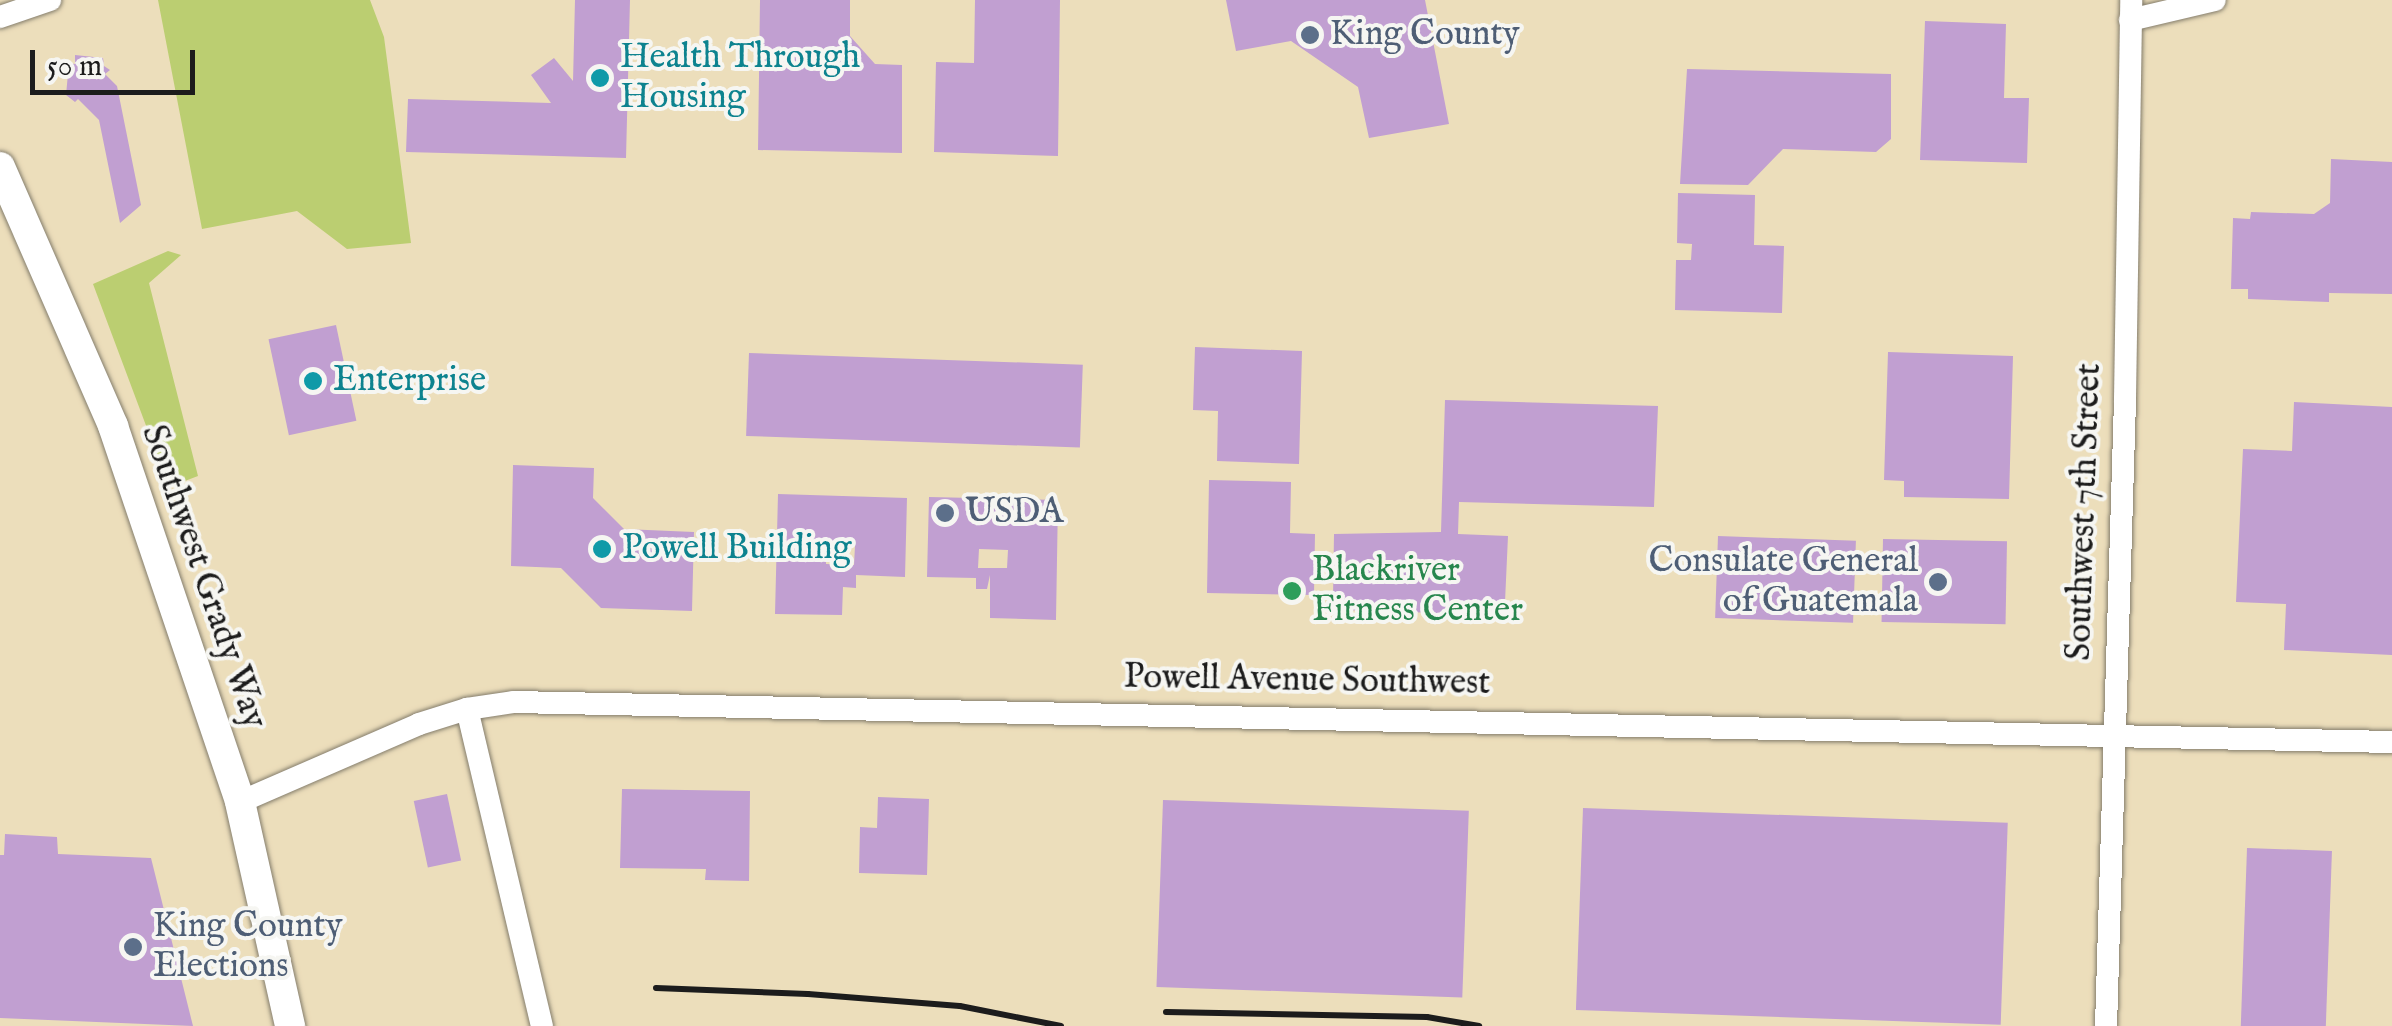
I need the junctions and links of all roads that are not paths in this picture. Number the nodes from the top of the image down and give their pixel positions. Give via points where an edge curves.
1 (50, 0) edge
2 (2215, 0) edge
3 (2130, 10) edge
4 (0, 17) edge
5 (0, 167) edge
6 (467, 709) junction
7 (2112, 734) junction
8 (2392, 742) edge
9 (240, 802) junction
10 (290, 1026) edge
11 (542, 1026) edge
12 (2106, 1026) edge

1 - 4 street
2 - 3 street
3 - 7 street, Southwest 7th Street
5 - 9 main road, Southwest Grady Way via 112,426
6 - 7 street, Powell Avenue Southwest via 592,701
6 - 9 street, Powell Avenue Southwest
6 - 11 street
7 - 8 street, Powell Avenue Southwest
7 - 12 street, Southwest 7th Street
9 - 10 main road, Southwest Grady Way

